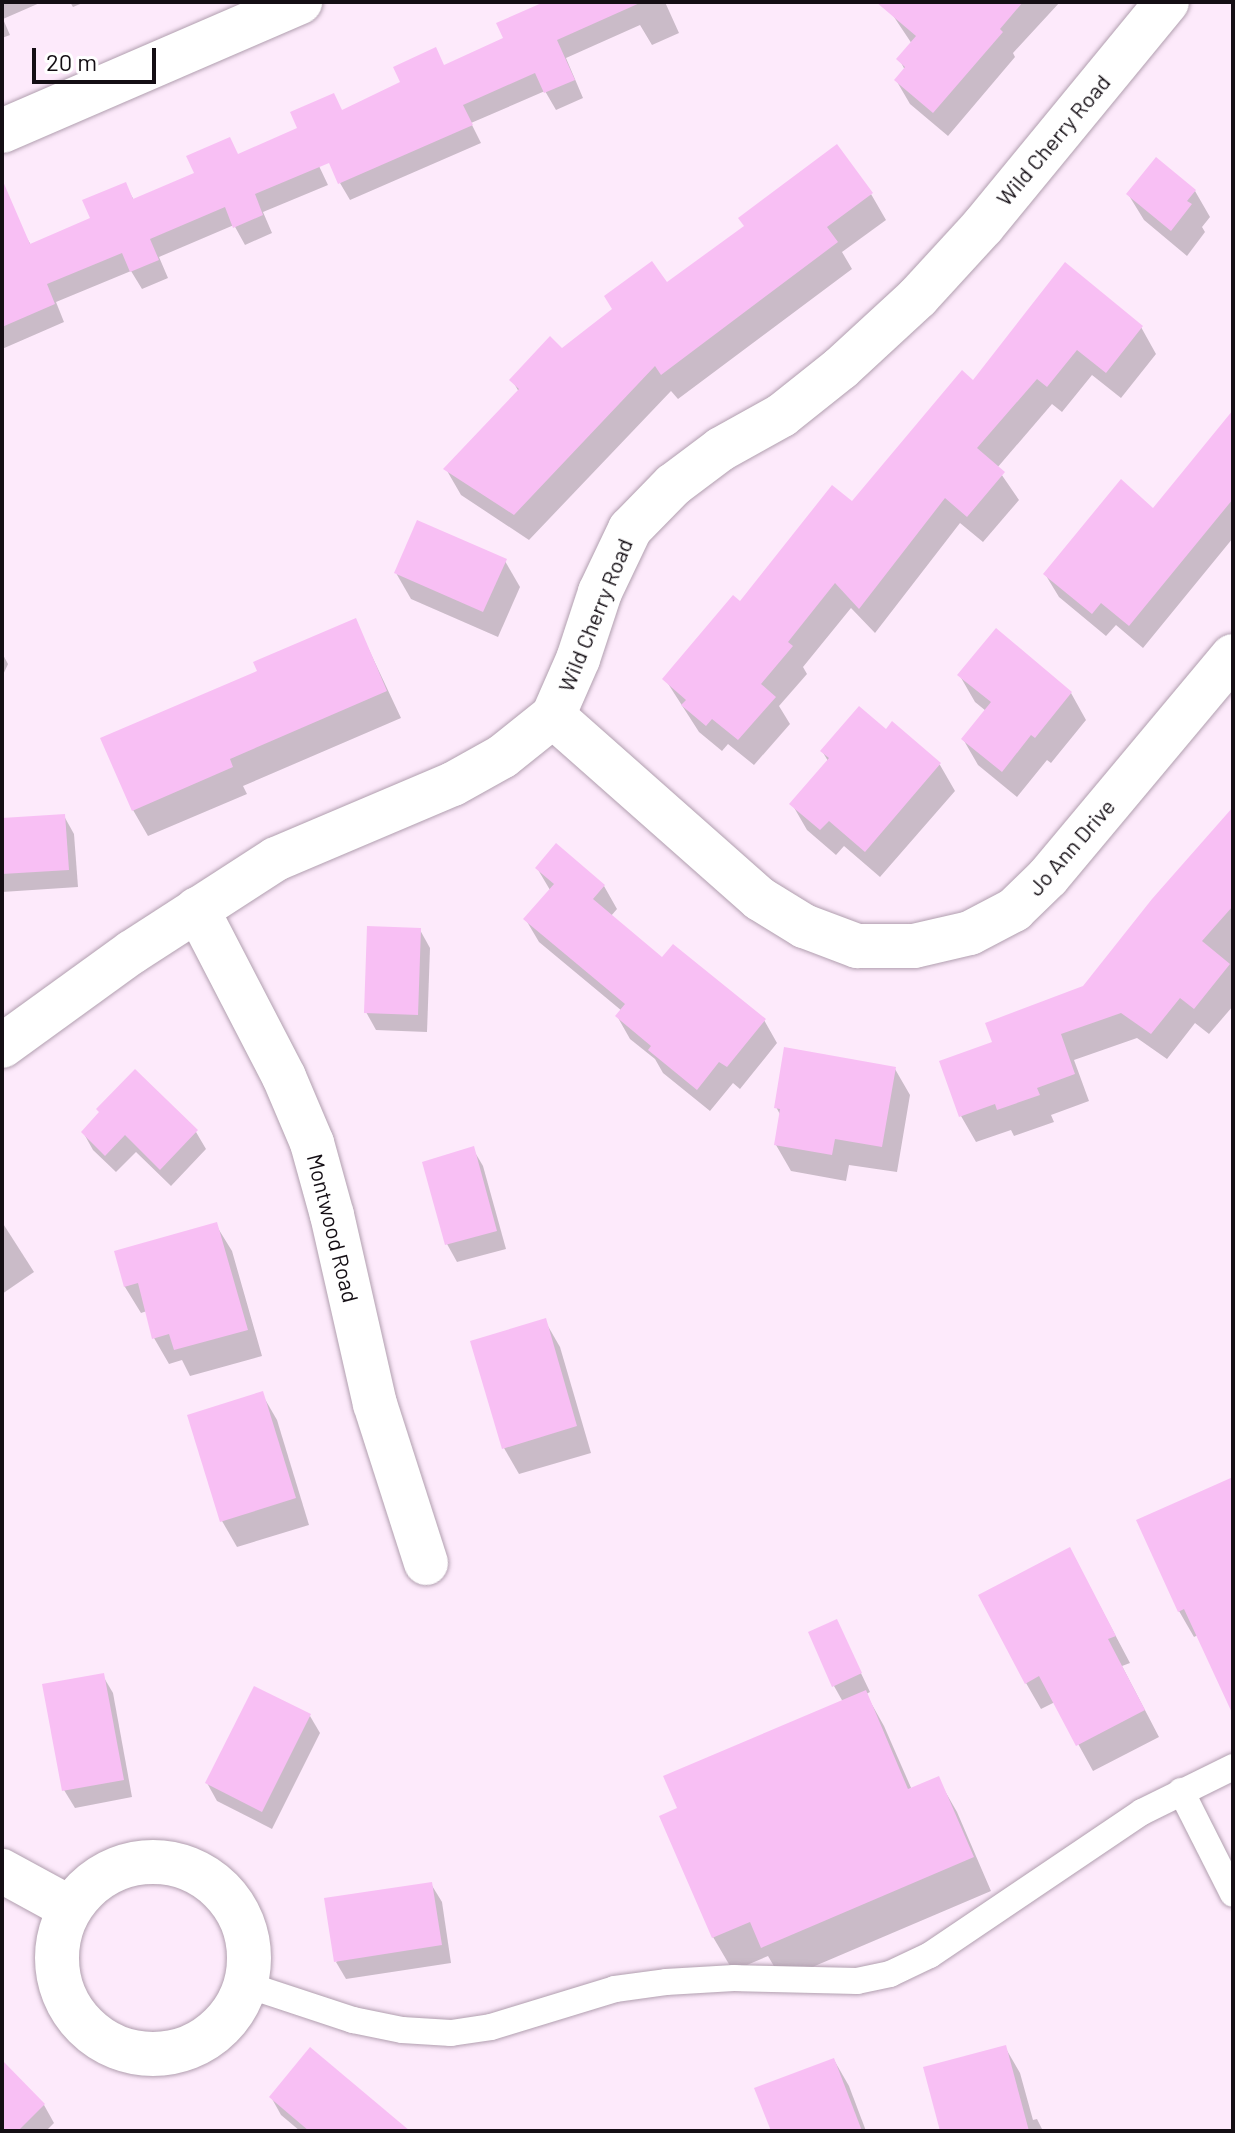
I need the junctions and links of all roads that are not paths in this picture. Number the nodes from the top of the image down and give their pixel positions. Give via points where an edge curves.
1 (300, 2) edge
2 (1167, 2) edge
3 (2, 131) edge
4 (1233, 656) edge
5 (553, 716) junction
6 (197, 909) junction
7 (2, 1046) edge
8 (426, 1563) dead end
9 (1233, 1767) edge
10 (1181, 1791) junction
11 (2, 1871) edge
12 (1233, 1894) edge
13 (70, 1908) junction
14 (247, 1985) junction

1 - 3 street
2 - 5 street, Wild Cherry Road via 918,297 782,415 673,485 630,529
4 - 5 street, Jo Ann Drive via 1048,877 1014,910 970,933 914,946 857,946 804,926 760,899
5 - 6 street, Wild Cherry Road via 503,756 453,784 276,859
6 - 7 street, Wild Cherry Road
6 - 8 street, Montwood Road via 312,1143 375,1404
9 - 10 lane
10 - 12 lane
10 - 14 lane via 930,1955 868,1979 666,1982 615,1989 491,2027 451,2033 353,2020
11 - 13 street
13 - 14 street via 93,1882 132,1863 162,1861 198,1872 223,1890 243,1922 250,1953
13 - 14 street via 58,1940 57,1971 80,2022 101,2040 154,2054 191,2047 232,2015

